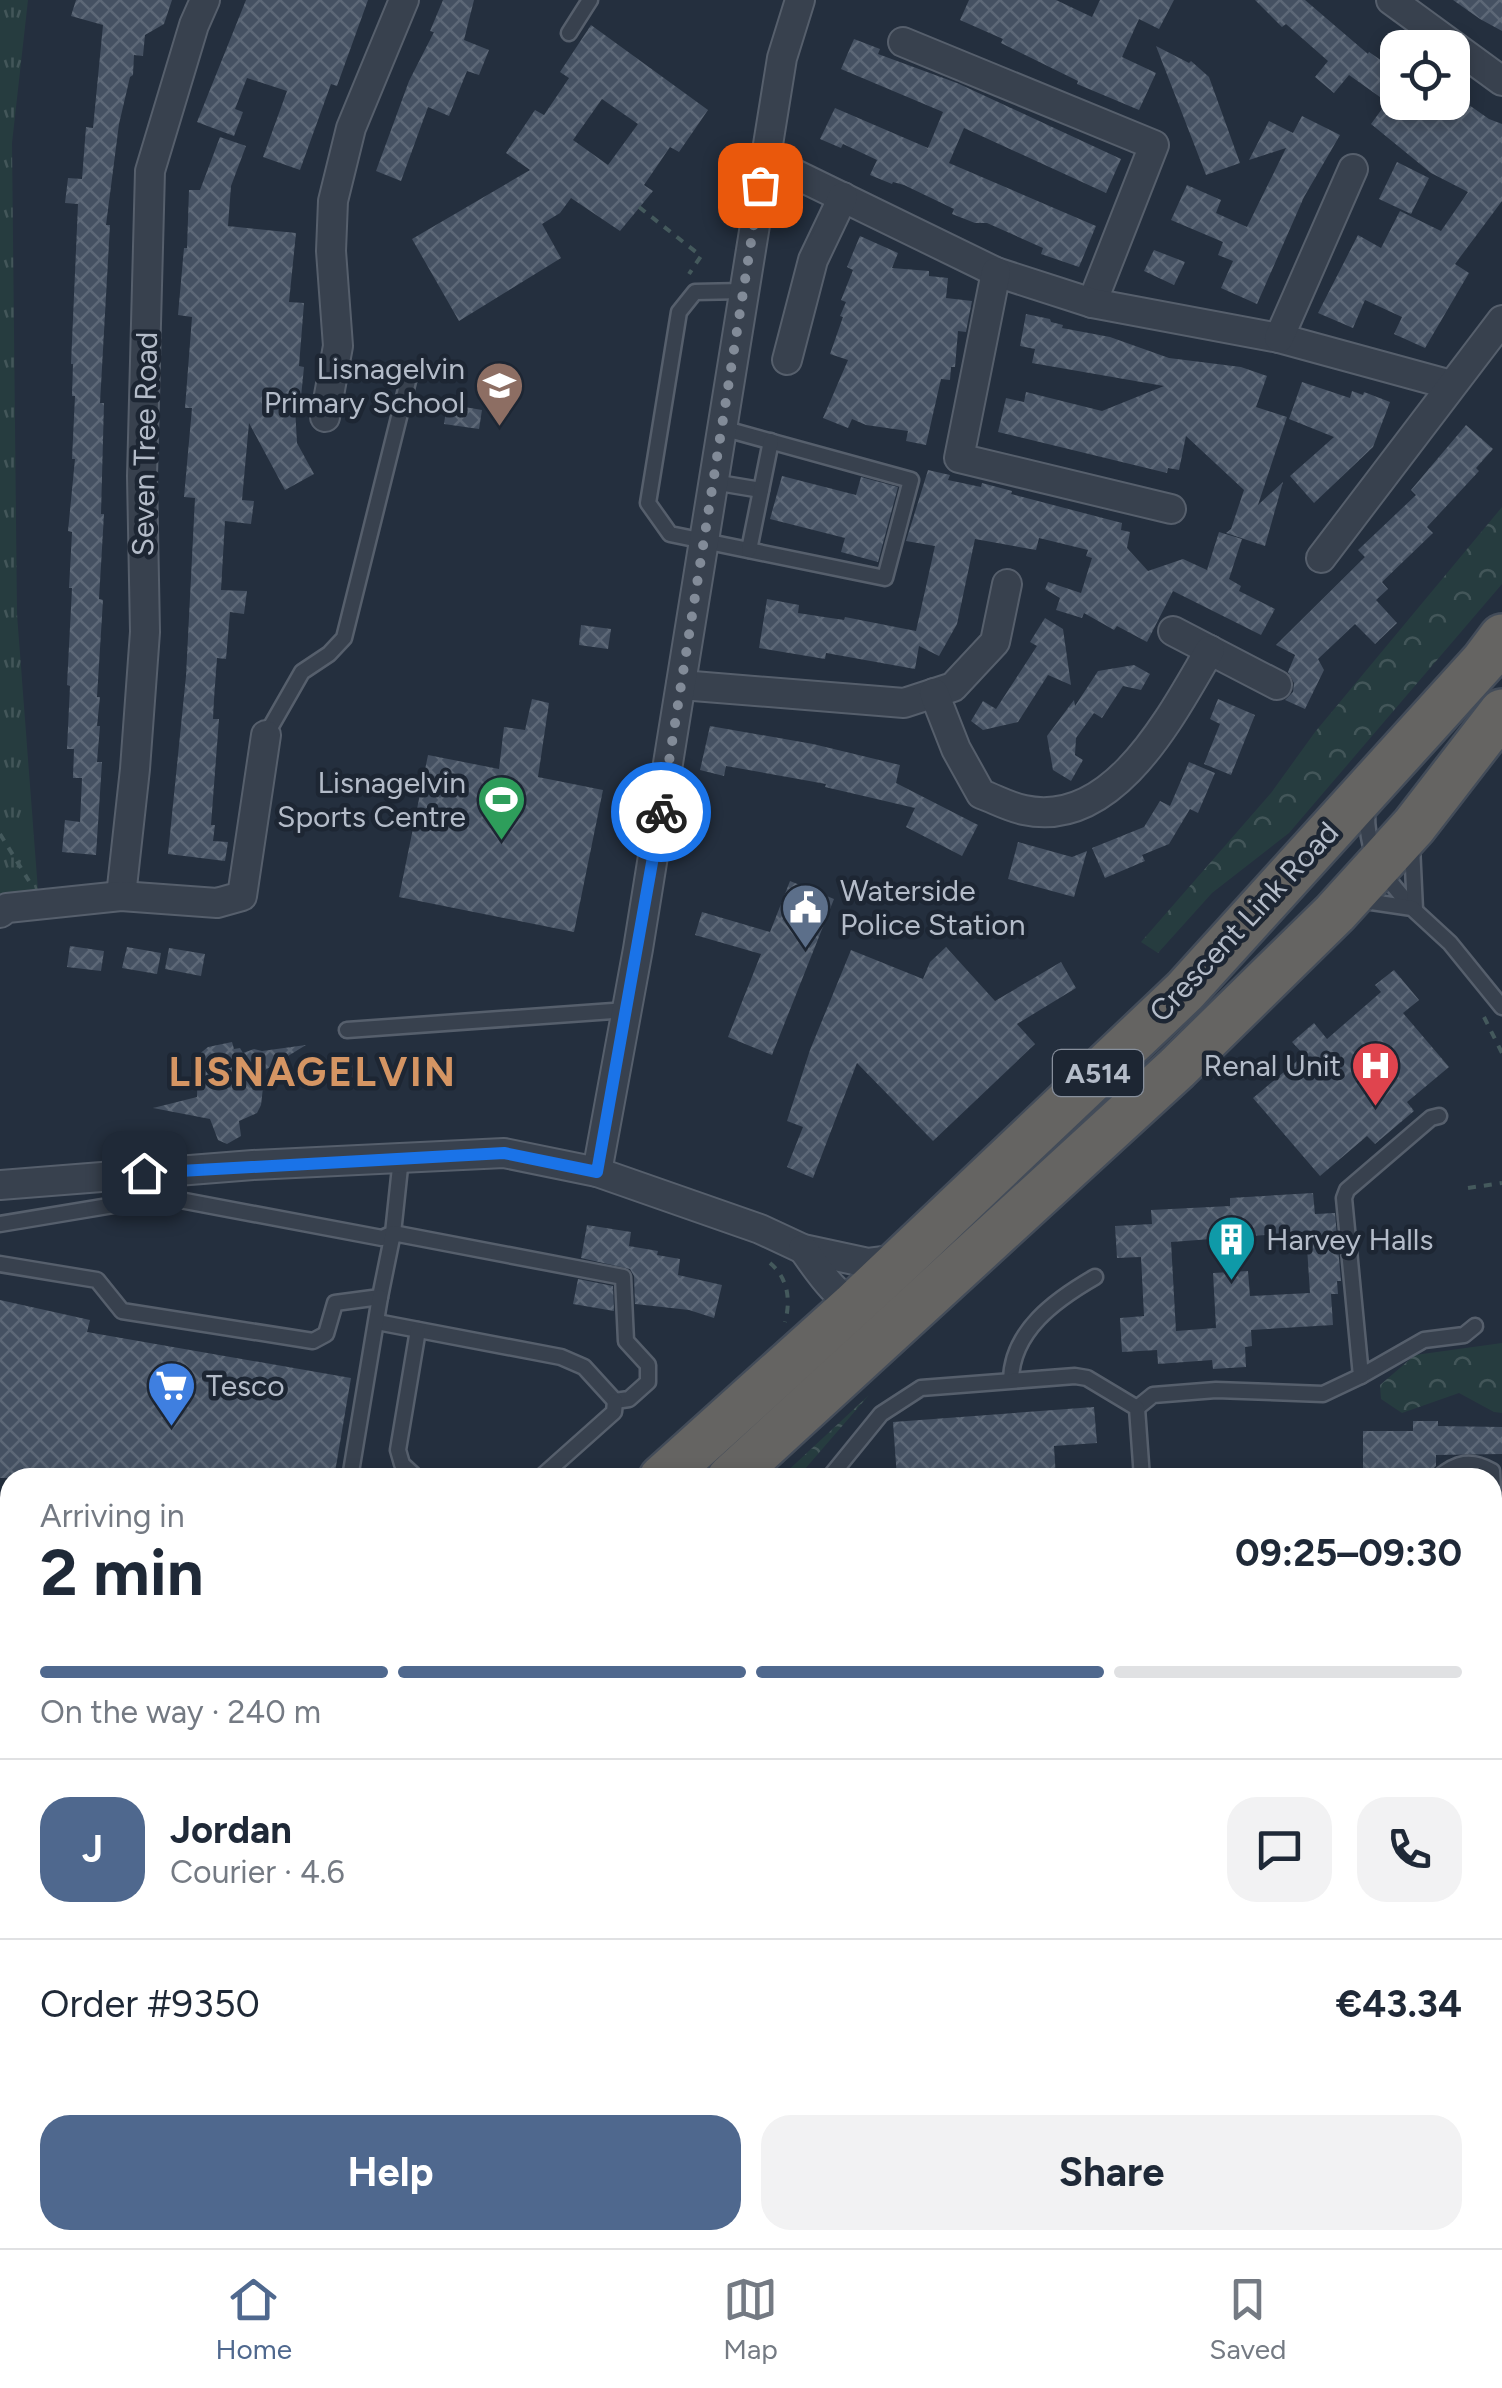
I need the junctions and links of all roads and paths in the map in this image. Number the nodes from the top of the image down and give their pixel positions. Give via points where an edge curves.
1 (205, 0) edge
2 (404, 0) edge
3 (590, 0) edge
4 (800, 0) edge
5 (1391, 0) edge
6 (569, 33) dead end
7 (903, 42) dead end
8 (1502, 81) edge
9 (764, 159) junction
10 (1352, 169) dead end
11 (843, 198) junction
12 (639, 207) dead end
13 (996, 272) junction
14 (743, 291) junction
15 (690, 297) junction
16 (1092, 303) junction
17 (1502, 320) edge
18 (1279, 338) junction
19 (788, 360) dead end
20 (408, 381) dead end
21 (1451, 385) junction
22 (326, 416) dead end
23 (722, 428) junction
24 (771, 441) junction
25 (713, 482) junction
26 (762, 490) junction
27 (1171, 509) dead end
28 (704, 541) junction
29 (749, 550) junction
30 (1321, 558) dead end
31 (1007, 584) dead end
32 (1173, 631) dead end
33 (1502, 636) edge
34 (1210, 650) junction
35 (681, 685) junction
36 (1277, 685) dead end
37 (934, 693) junction
38 (1502, 712) edge
39 (266, 736) joint
40 (1368, 789) junction
41 (1414, 826) junction
42 (0, 834) edge
43 (1377, 866) junction
44 (121, 896) junction
45 (1348, 900) junction
46 (44, 904) junction
47 (1414, 909) junction
48 (0, 913) edge
49 (1502, 1007) edge
50 (627, 1010) junction
51 (348, 1030) dead end
52 (1439, 1116) dead end
53 (400, 1158) junction
54 (597, 1172) junction
55 (1502, 1183) edge
56 (0, 1185) edge
57 (1468, 1188) dead end
58 (0, 1224) edge
59 (760, 1229) junction
60 (388, 1236) junction
61 (803, 1249) junction
62 (901, 1259) junction
63 (0, 1264) edge
64 (1095, 1277) dead end
65 (380, 1296) junction
66 (854, 1306) junction
67 (906, 1319) junction
68 (378, 1322) junction
69 (1474, 1326) dead end
70 (418, 1330) junction
71 (782, 1330) dead end
72 (1361, 1376) junction
73 (1011, 1380) junction
74 (615, 1401) junction
75 (1137, 1408) junction
76 (352, 1468) edge
77 (406, 1468) edge
78 (551, 1468) edge
79 (673, 1468) edge
80 (741, 1468) edge
81 (837, 1468) edge
82 (1141, 1468) edge
83 (1450, 1468) edge
84 (1487, 1468) edge

1 - 44 street, Seven Tree Road via 150,171 145,632
2 - 22 street via 351,128 333,201 338,346
3 - 6 lane
4 - 9 street
5 - 8 street
7 - 16 street via 1154,145
9 - 11 street
9 - 14 street
10 - 18 street
11 - 13 street
11 - 19 street via 813,260
12 - 15 path via 701,256 682,287
13 - 16 street
13 - 27 street via 959,458
14 - 15 lane
14 - 23 street
15 - 28 lane via 679,312 648,503 670,534
16 - 18 street
17 - 21 street
18 - 21 street
20 - 39 lane via 344,638 302,672
21 - 30 street
23 - 24 lane
23 - 25 street
24 - 26 lane
24 - 29 lane via 911,480 885,578
25 - 26 lane
25 - 28 street
26 - 29 lane
28 - 29 lane
28 - 35 street
31 - 37 street via 995,642 953,687
32 - 34 street
33 - 40 highway, Crescent Link Road / A514
34 - 36 street
34 - 37 street via 1151,748 1111,787 1049,810 1026,810 980,794
35 - 37 street via 904,703
35 - 50 street
38 - 41 highway, Crescent Link Road / A514
39 - 44 street via 242,896 218,903
40 - 43 lane via 1368,842
40 - 62 highway, Crescent Link Road / A514 via 1184,991
41 - 43 highway, Crescent Link Road / A514
41 - 47 lane
42 - 46 path
43 - 45 highway, Crescent Link Road / A514
43 - 47 lane
44 - 46 street
45 - 47 lane
45 - 67 highway, Crescent Link Road / A514
46 - 48 street
47 - 49 lane
50 - 51 lane
50 - 54 street
52 - 72 lane via 1344,1198
53 - 54 street via 504,1153
53 - 56 street
53 - 60 lane
54 - 59 street
55 - 57 path
58 - 60 lane via 150,1199
59 - 61 street
59 - 71 path via 756,1252 781,1272 790,1304
60 - 65 lane
60 - 74 lane via 623,1277 626,1341 648,1365 648,1382 629,1399
61 - 62 street via 868,1263
61 - 66 street
62 - 66 highway, Crescent Link Road / A514
63 - 65 lane via 97,1280 122,1312 314,1341 326,1334 335,1303
64 - 73 lane via 1026,1333 1011,1363
65 - 68 lane
66 - 67 street
66 - 79 highway, Crescent Link Road / A514
67 - 80 highway, Crescent Link Road / A514
68 - 70 lane
68 - 76 lane
69 - 72 lane via 1464,1334 1424,1340
70 - 74 lane via 561,1357 584,1367
70 - 77 lane via 398,1450
72 - 75 lane via 1323,1394 1202,1391 1153,1395
73 - 75 lane via 1087,1378
73 - 81 lane via 921,1388 880,1414
74 - 78 lane via 614,1412
75 - 82 lane
83 - 84 lane via 1476,1462

